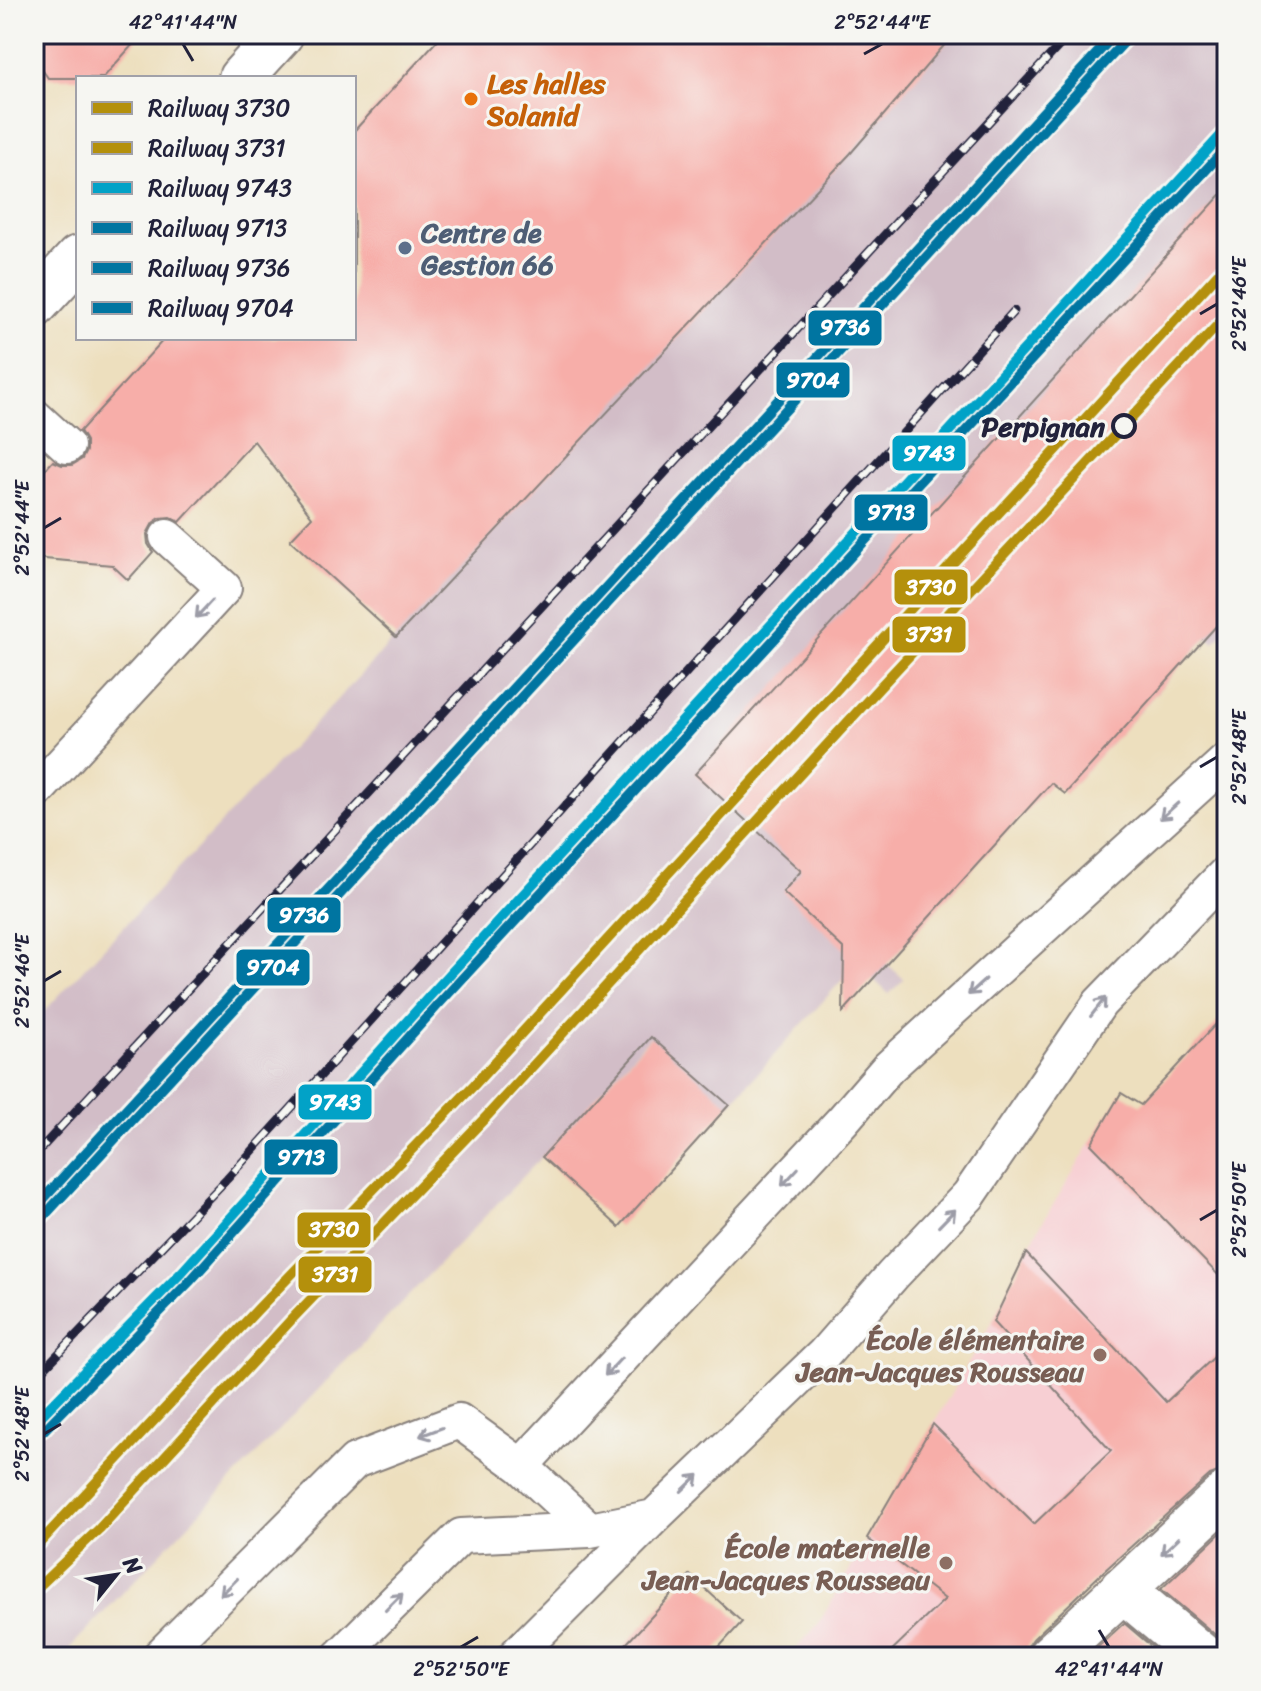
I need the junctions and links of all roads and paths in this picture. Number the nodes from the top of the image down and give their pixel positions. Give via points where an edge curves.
1 (281, 34) edge
2 (243, 76) edge
3 (76, 260) edge
4 (34, 306) edge
5 (34, 416) edge
6 (67, 446) dead end
7 (167, 537) dead end
8 (1227, 760) edge
9 (34, 794) edge
10 (1227, 872) edge
11 (521, 1466) junction
12 (1227, 1493) edge
13 (654, 1517) junction
14 (590, 1530) junction
15 (1122, 1589) junction
16 (159, 1657) edge
17 (339, 1657) edge
18 (514, 1657) edge
19 (1050, 1657) edge
20 (1203, 1657) edge

1 - 2 street
3 - 4 street
5 - 6 lane
7 -> 9 lane via 224,588
8 -> 11 lane via 888,1068
13 -> 10 lane via 824,1354 969,1195 1100,1003
11 - 14 lane
11 -> 16 lane via 459,1421 355,1461
12 -> 15 street
13 - 14 lane
13 - 18 lane
17 -> 14 lane via 461,1536
15 - 19 street
15 - 20 street

